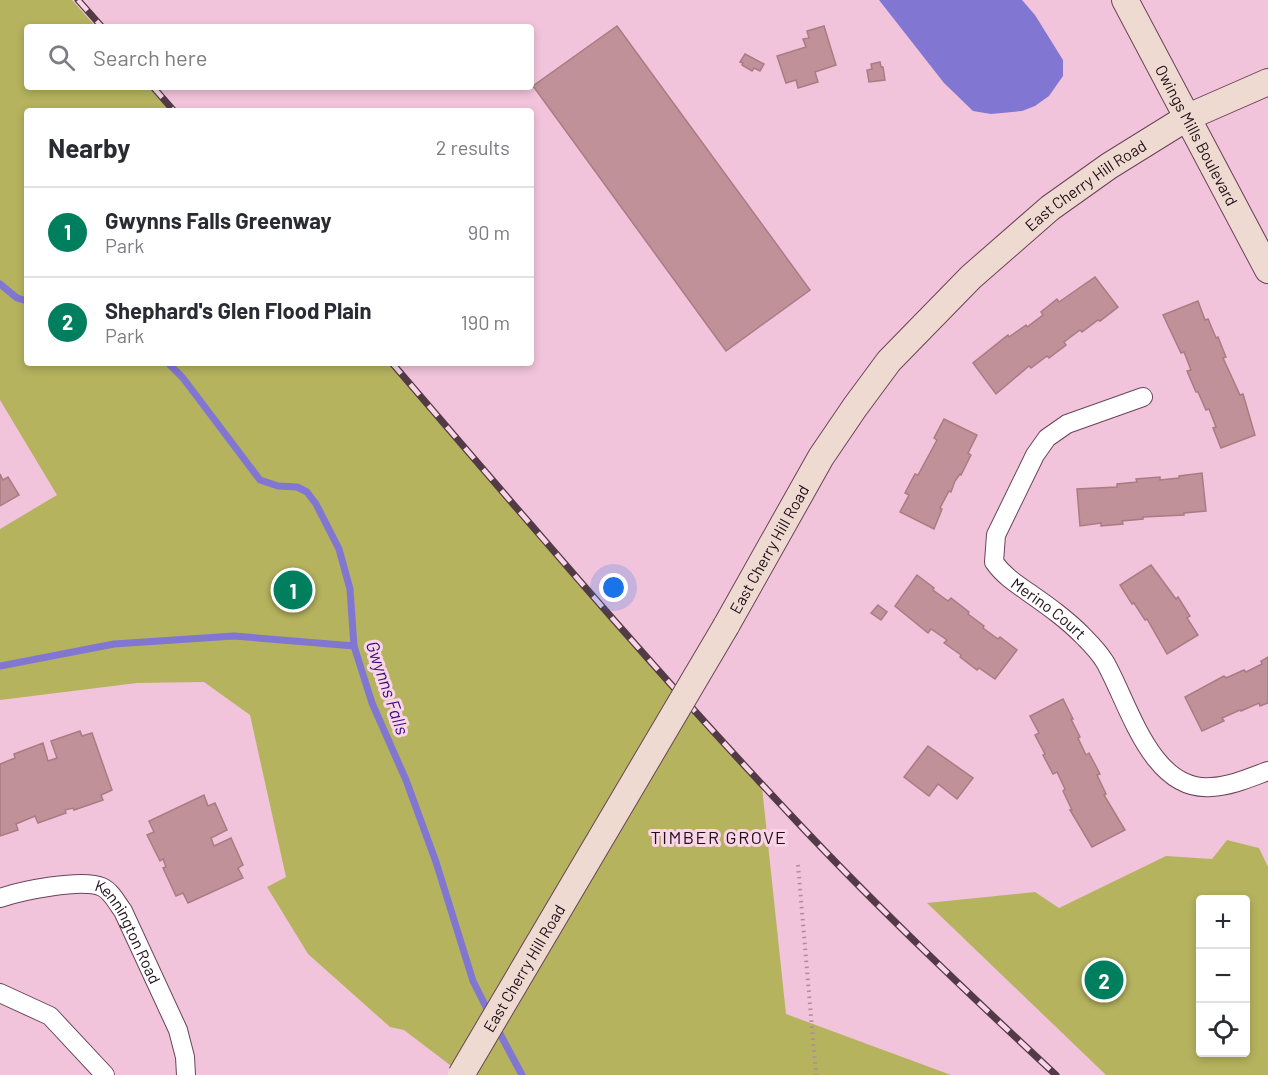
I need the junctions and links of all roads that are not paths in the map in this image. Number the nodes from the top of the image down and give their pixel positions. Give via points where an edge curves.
1 (1125, 0) edge
2 (1268, 82) edge
3 (1188, 117) junction
4 (1268, 270) edge
5 (1143, 397) dead end
6 (1268, 771) edge
7 (0, 898) edge
8 (0, 993) edge
9 (105, 1075) edge
10 (186, 1075) edge
11 (461, 1075) edge

1 - 3 main road, Owings Mills Boulevard
2 - 3 main road, East Cherry Hill Road
3 - 4 main road, Owings Mills Boulevard
3 - 11 main road, East Cherry Hill Road, bridge via 1050,208 971,277 889,362 821,458
5 - 6 street, Merino Court via 1066,424 1047,438 996,535 994,562 1001,572 1060,615 1104,660 1149,751 1177,779 1191,786 1210,788
7 - 10 street, Kennington Road via 29,890 89,884 111,894 123,911 178,1030
8 - 9 street via 50,1016

